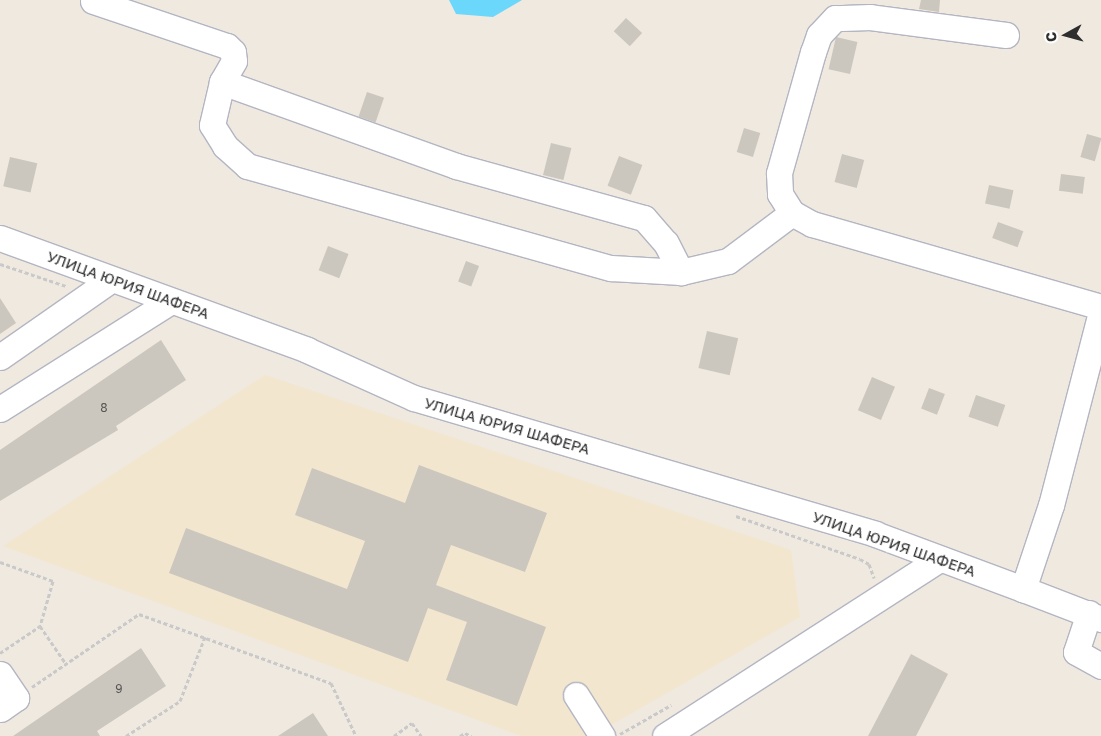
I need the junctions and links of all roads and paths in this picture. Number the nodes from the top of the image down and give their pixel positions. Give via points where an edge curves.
1 (93, 0) edge
2 (1006, 35) dead end
3 (222, 82) junction
4 (792, 213) junction
5 (0, 238) edge
6 (0, 264) edge
7 (681, 272) junction
8 (112, 279) junction
9 (90, 294) junction
10 (171, 301) junction
11 (1101, 307) edge
12 (1101, 312) edge
13 (0, 357) edge
14 (0, 409) edge
15 (729, 514) dead end
16 (940, 560) junction
17 (0, 562) edge
18 (874, 584) dead end
19 (1023, 589) junction
20 (1095, 616) edge
21 (40, 626) junction
22 (205, 637) junction
23 (0, 653) edge
24 (66, 664) junction
25 (1101, 666) edge
26 (0, 674) edge
27 (576, 696) dead end
28 (676, 702) dead end
29 (8, 703) edge
30 (126, 736) edge
31 (356, 736) edge
32 (394, 736) edge
33 (421, 736) edge
34 (460, 736) edge
35 (471, 736) edge
36 (602, 736) edge
37 (618, 736) edge
38 (664, 736) edge

1 - 3 street via 227,46 233,52 234,61
2 - 4 street via 847,15 827,24 813,52 779,173 780,194
3 - 7 street via 456,166 644,218 666,243
3 - 7 street via 212,125 225,146 247,166 611,268
4 - 7 street via 728,261
4 - 11 street via 812,224
5 - 8 street, УЛИЦА ЮРИЯ ШАФЕРА
6 - 9 path
8 - 9 street
8 - 10 street, УЛИЦА ЮРИЯ ШАФЕРА
9 - 13 street
10 - 14 street
10 - 16 street, УЛИЦА ЮРИЯ ШАФЕРА via 307,350 414,398 875,534
12 - 19 street via 1051,505
15 - 18 path via 860,559 872,569
16 - 19 street, УЛИЦА ЮРИЯ ШАФЕРА
16 - 38 street
17 - 21 path via 53,581
19 - 20 street, УЛИЦА ЮРИЯ ШАФЕРА
20 - 25 street via 1076,652
21 - 23 path
21 - 24 path
22 - 24 path via 139,614
22 - 30 path via 180,702
22 - 31 path via 331,683
24 - 29 path
26 - 29 street
27 - 36 street
28 - 37 path
32 - 33 path via 412,723
34 - 35 path via 465,733

